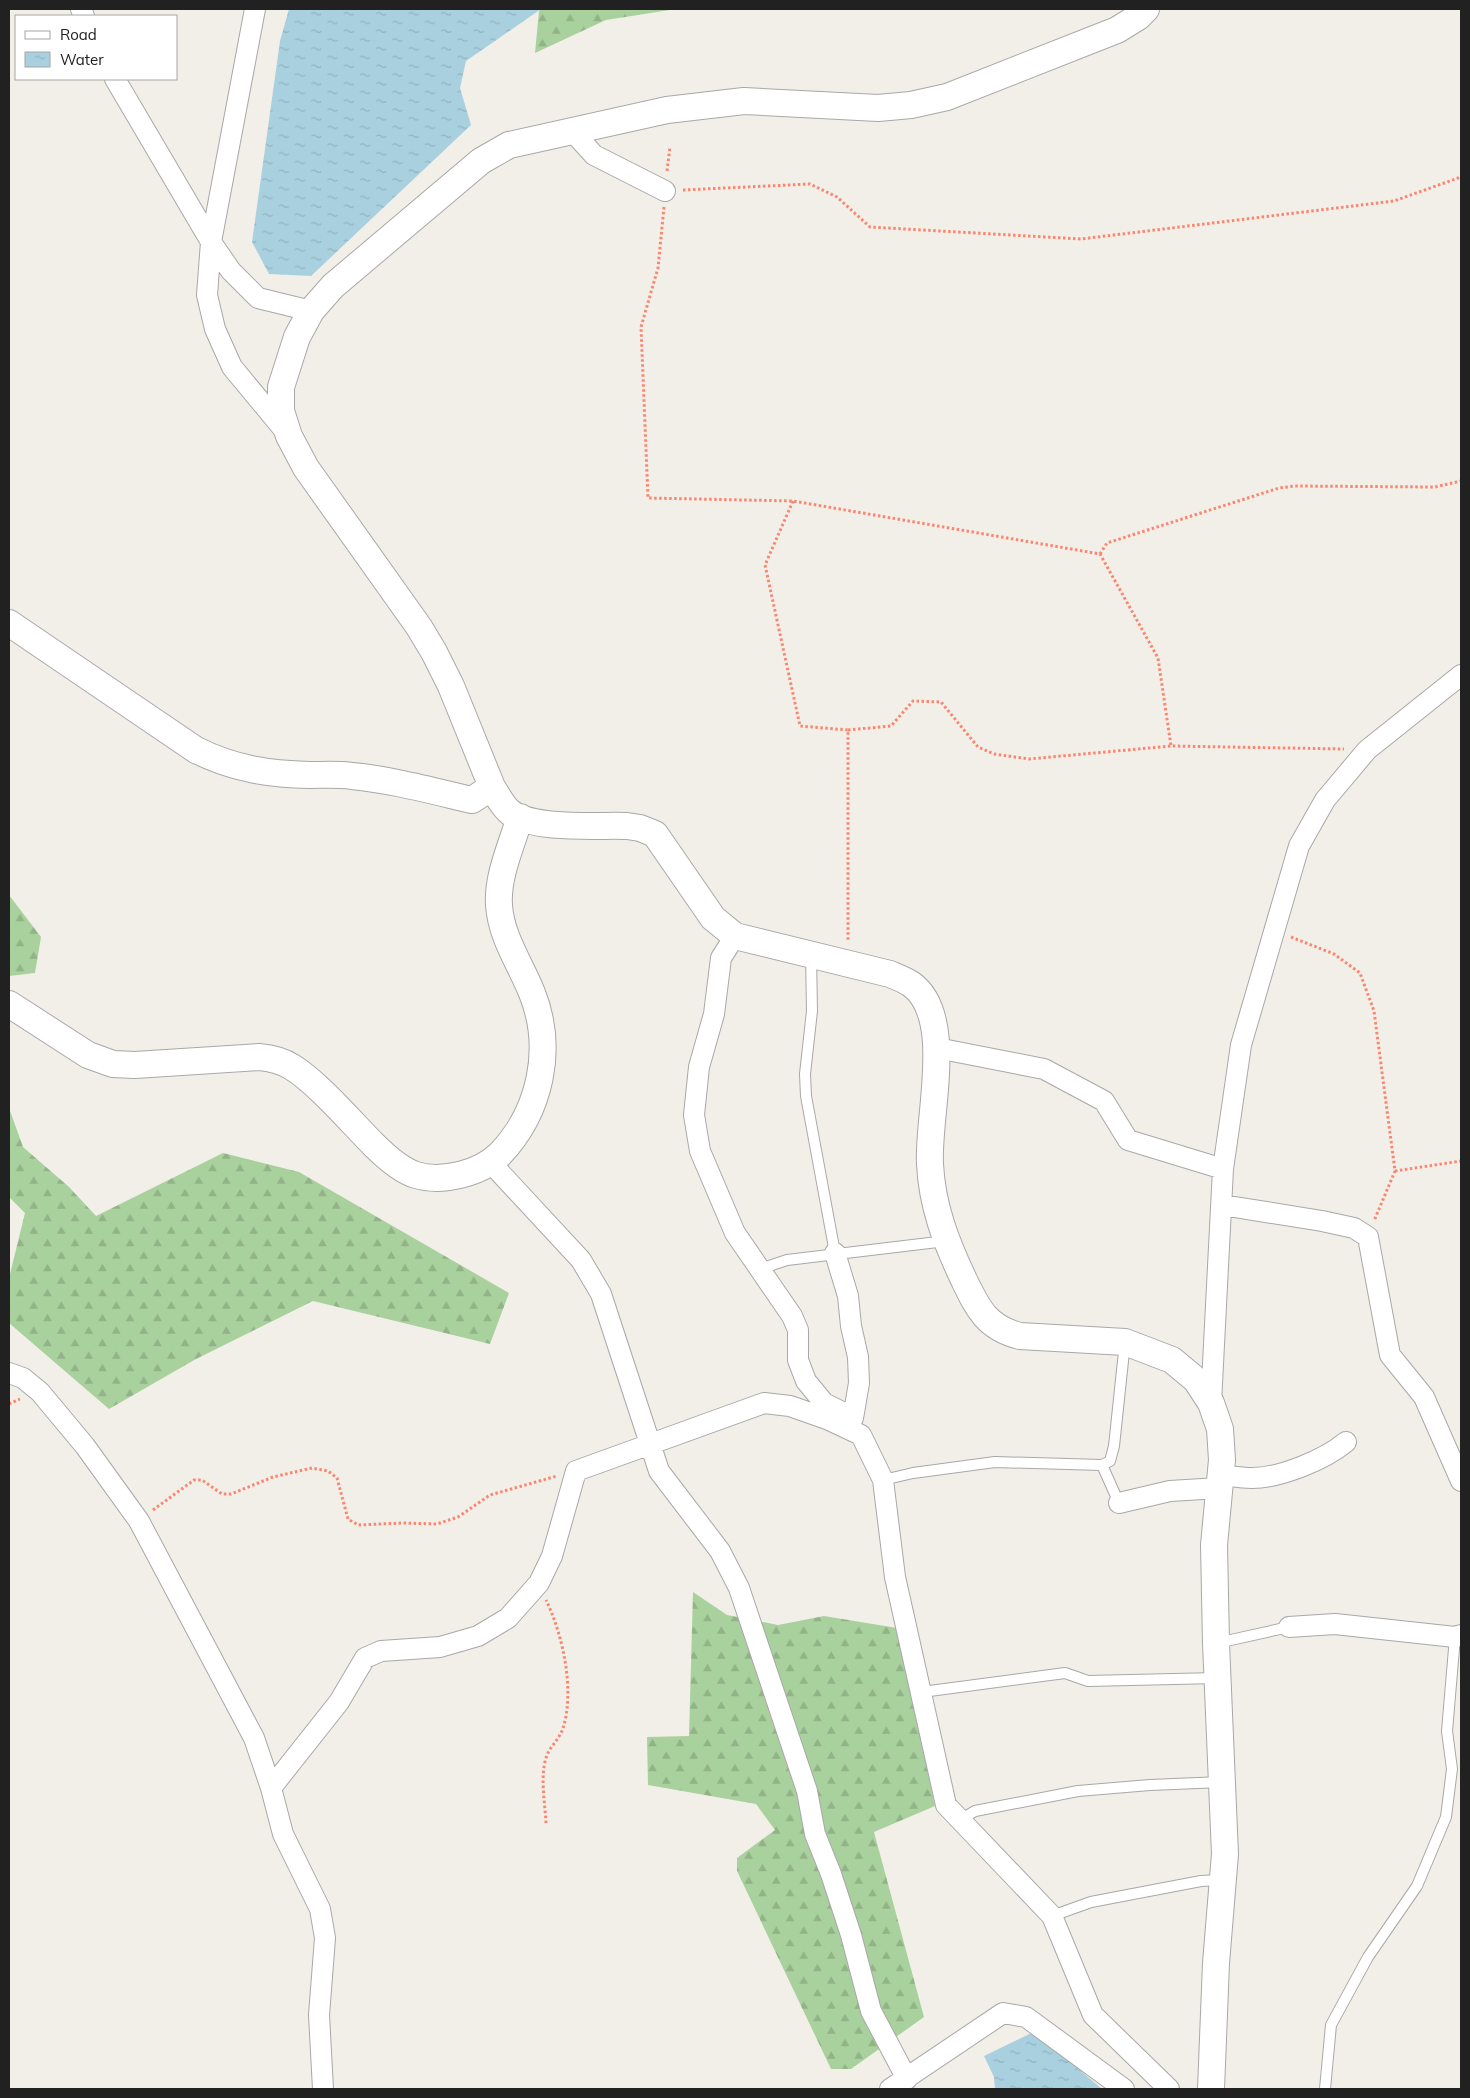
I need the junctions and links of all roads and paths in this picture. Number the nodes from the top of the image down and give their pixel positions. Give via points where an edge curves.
1 (255, 9) edge
2 (1146, 9) edge
3 (116, 80) edge
4 (573, 132) junction
5 (670, 147) dead end
6 (1461, 177) edge
7 (665, 191) junction
8 (211, 242) junction
9 (311, 311) junction
10 (289, 436) junction
11 (1461, 481) edge
12 (793, 501) junction
13 (1100, 554) junction
14 (9, 623) edge
15 (1461, 675) edge
16 (848, 730) junction
17 (1171, 746) junction
18 (1367, 750) junction
19 (492, 788) junction
20 (520, 817) junction
21 (1274, 930) junction
22 (735, 936) junction
23 (811, 953) junction
24 (848, 962) junction
25 (9, 1004) edge
26 (937, 1048) junction
27 (1461, 1161) edge
28 (491, 1163) junction
29 (1223, 1169) junction
30 (1394, 1171) junction
31 (1222, 1205) junction
32 (1368, 1237) junction
33 (946, 1241) junction
34 (836, 1253) junction
35 (760, 1269) junction
36 (1125, 1342) junction
37 (9, 1373) edge
38 (1211, 1403) junction
39 (857, 1426) junction
40 (1346, 1442) dead end
41 (649, 1444) junction
42 (1102, 1466) junction
43 (576, 1471) junction
44 (883, 1480) junction
45 (1220, 1481) junction
46 (1461, 1481) edge
47 (1119, 1503) joint
48 (139, 1521) junction
49 (539, 1583) junction
50 (1289, 1627) joint
51 (1458, 1636) edge
52 (1216, 1643) junction
53 (1218, 1678) junction
54 (922, 1692) junction
55 (1222, 1782) junction
56 (271, 1788) junction
57 (960, 1820) junction
58 (546, 1823) dead end
59 (1223, 1880) junction
60 (1052, 1916) junction
61 (907, 2079) junction
62 (323, 2089) edge
63 (890, 2089) edge
64 (1124, 2089) edge
65 (1169, 2089) edge
66 (1211, 2089) edge
67 (1325, 2089) edge

1 - 8 street
2 - 4 street via 1117,30 947,97 911,105 878,108 744,101 667,110
3 - 8 street
4 - 7 street via 594,154
4 - 9 street via 509,146 481,161 333,286
5 - 7 path
6 - 7 path via 1394,201 1081,239 870,227 837,197 810,184
7 - 12 path via 658,268 642,327 648,498
8 - 9 street via 230,271 258,298
8 - 10 street via 207,295 215,329 232,367
9 - 10 street via 297,337 281,387 281,411
10 - 19 street via 306,468 419,626 434,652
11 - 13 path via 1435,487 1279,488 1107,543
12 - 13 path
12 - 16 path via 765,565 800,726
13 - 17 path via 1158,658
14 - 19 street via 188,745 219,761 276,773 352,775 472,800
15 - 18 street
16 - 17 path via 891,726 913,701 941,702 978,747 994,754 1029,759
16 - 24 path
17 - 18 path
18 - 21 street via 1324,800 1299,846
19 - 20 street via 511,813
20 - 22 street via 541,824 627,826 654,834 713,918
20 - 28 street via 499,902 507,940 537,1009 542,1059 532,1108 508,1145
21 - 29 street via 1241,1045
21 - 30 path via 1334,954 1360,973 1374,1011
22 - 23 street
22 - 35 street via 721,958 714,1014 699,1067 694,1115 700,1151 711,1179 735,1233
23 - 24 street
23 - 34 lane via 812,1011 805,1074 806,1096
24 - 26 street via 890,974 912,985 924,999 934,1024
25 - 28 street via 79,1050 113,1064 276,1059 292,1067 316,1087 391,1160 416,1175 465,1175
26 - 29 street via 1044,1069 1104,1101 1128,1140
26 - 33 street via 930,1162 936,1210
27 - 30 path
28 - 41 street via 581,1260 601,1294
29 - 31 street
30 - 32 path
31 - 32 street via 1354,1228
31 - 38 street
32 - 46 street via 1390,1355 1424,1398
33 - 34 lane
33 - 36 street via 975,1303 990,1322 1004,1332 1020,1336
34 - 35 lane via 788,1260
34 - 39 street via 848,1296 858,1357
35 - 39 street via 798,1330 798,1360 806,1381 824,1403
36 - 38 street via 1172,1360 1196,1380
36 - 42 lane via 1114,1446 1110,1460
37 - 48 street via 23,1378 40,1392 85,1446
38 - 45 street via 1220,1428
39 - 41 street via 790,1406 764,1403
39 - 44 street
40 - 45 street via 1305,1464 1270,1476
41 - 43 street
41 - 61 street via 659,1471 720,1551 739,1588 807,1791 814,1834 851,1935 871,2011
42 - 44 lane via 995,1462
42 - 47 lane
43 - 48 path via 490,1495 458,1517 437,1524 358,1525 348,1520 337,1478 328,1471 312,1468 272,1477 231,1494 222,1494 202,1480 194,1480
43 - 49 street via 552,1556
44 - 54 street via 894,1577
45 - 47 street
45 - 52 street via 1214,1545
48 - 56 street via 254,1738
49 - 56 street via 508,1618 478,1636 440,1647 381,1651 365,1658 339,1702
49 - 58 path via 550,1607 565,1662 568,1707 563,1730 546,1756
50 - 51 street via 1335,1624
50 - 52 lane
51 - 67 lane via 1447,1730 1452,1769 1446,1817 1417,1886 1368,1957 1331,2025
52 - 53 street
53 - 54 lane via 1088,1681 1066,1673
53 - 55 street
54 - 57 street via 946,1805
55 - 57 lane via 1078,1792 975,1811
55 - 59 street
56 - 62 street via 283,1834 320,1909 325,1938 319,2015
57 - 60 street
59 - 60 lane via 1201,1881 1091,1902
59 - 66 street
60 - 65 street via 1092,2015
61 - 63 street
61 - 64 street via 1003,2013 1026,2017

